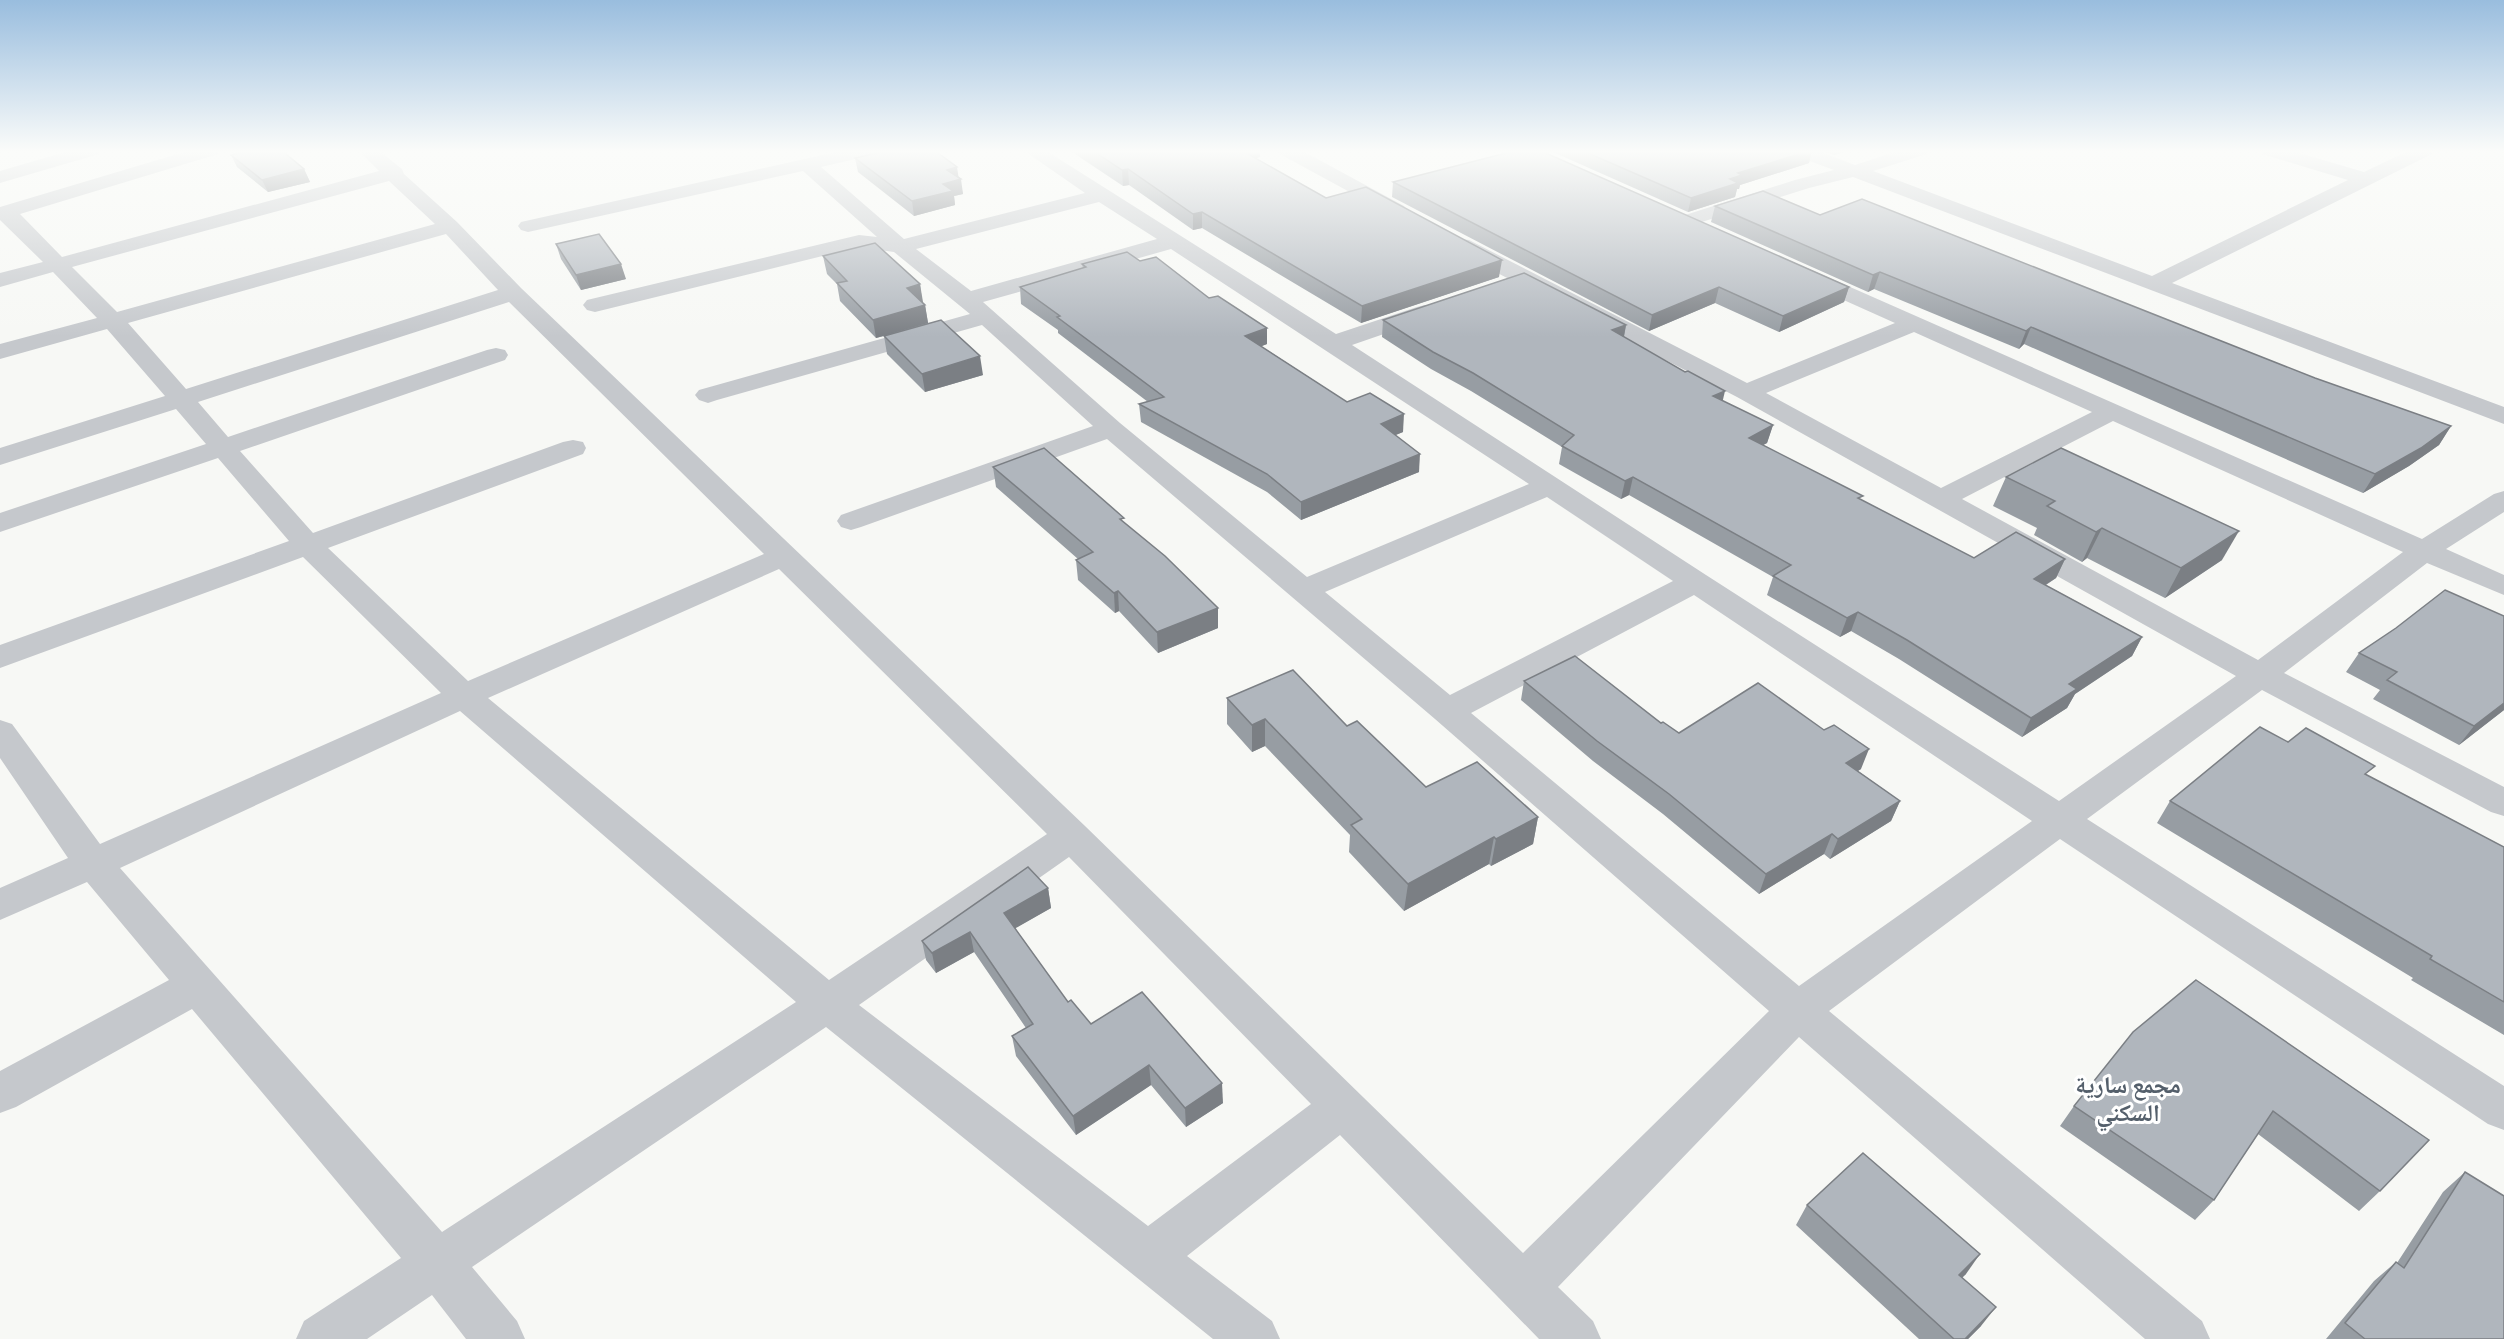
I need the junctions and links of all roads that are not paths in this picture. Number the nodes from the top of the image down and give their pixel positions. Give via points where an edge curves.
1 (248, 212) edge
2 (436, 212) edge
3 (589, 212) edge
4 (861, 212) edge
5 (1033, 212) edge
6 (1130, 212) edge
7 (1408, 212) edge
8 (1689, 212) edge
9 (1966, 212) edge
10 (2297, 212) edge
11 (3, 213) edge
12 (450, 226) junction
13 (528, 226) dead end
14 (1719, 236) edge
15 (1175, 240) junction
16 (900, 247) junction
17 (57, 264) junction
18 (1784, 265) edge
19 (0, 280) edge
20 (2154, 283) junction
21 (513, 293) junction
22 (595, 304) dead end
23 (1445, 306) edge
24 (976, 308) junction
25 (113, 321) junction
26 (1915, 323) junction
27 (1333, 343) junction
28 (0, 351) edge
29 (496, 355) dead end
30 (1746, 392) junction
31 (708, 394) dead end
32 (181, 399) junction
33 (2113, 411) junction
34 (2504, 416) edge
35 (1111, 429) junction
36 (222, 448) junction
37 (573, 448) dead end
38 (0, 457) edge
39 (1549, 486) junction
40 (1939, 500) junction
41 (2504, 500) edge
42 (851, 521) dead end
43 (0, 523) edge
44 (307, 544) junction
45 (2422, 551) junction
46 (785, 556) junction
47 (1695, 582) junction
48 (2504, 586) edge
49 (1303, 590) junction
50 (0, 657) edge
51 (2260, 675) junction
52 (465, 696) junction
53 (1447, 711) junction
54 (0, 732) edge
55 (2504, 803) edge
56 (2061, 820) junction
57 (1072, 836) junction
58 (92, 862) junction
59 (0, 905) edge
60 (198, 985) junction
61 (827, 1004) junction
62 (1798, 1010) junction
63 (0, 1093) edge
64 (1342, 1107) junction
65 (2504, 1110) edge
66 (1149, 1255) junction
67 (437, 1263) junction
68 (1523, 1288) junction
69 (322, 1339) edge
70 (499, 1339) edge
71 (1254, 1339) edge
72 (1575, 1339) edge
73 (2184, 1339) edge

1 - 17 street
2 - 12 street
3 - 13 street
4 - 16 street
5 - 16 street
6 - 15 street
7 - 30 street via 1513,283
8 - 14 street via 1676,216
9 - 20 street
10 - 20 street
11 - 17 street
12 - 21 street
12 - 25 street
15 - 24 street
15 - 27 street
16 - 22 street via 859,241
16 - 24 street
17 - 19 street
17 - 25 street
18 - 26 street
20 - 34 street
21 - 32 street
21 - 46 street
23 - 27 street
24 - 31 street
24 - 35 street
25 - 28 street
25 - 32 street
26 - 30 street
26 - 33 street
27 - 39 street
29 - 36 street
30 - 40 street
32 - 36 street
32 - 38 street
33 - 40 street
33 - 45 street
35 - 42 street
35 - 49 street
36 - 43 street
36 - 44 street
37 - 44 street
39 - 47 street
39 - 49 street
40 - 51 street
41 - 45 street
44 - 50 street
44 - 52 street
45 - 48 street
45 - 51 street
46 - 52 street
46 - 57 street
47 - 53 street
47 - 56 street
49 - 53 street
51 - 55 street
51 - 56 street
52 - 58 street
52 - 61 street
53 - 62 street
54 - 58 street
56 - 62 street
56 - 65 street
57 - 61 street
57 - 64 street
58 - 59 street
58 - 60 street
60 - 63 street
60 - 67 street
61 - 66 street
61 - 67 street
62 - 68 street
62 - 73 street
64 - 66 street
64 - 68 street
66 - 71 street
67 - 69 street
67 - 70 street
68 - 72 street

